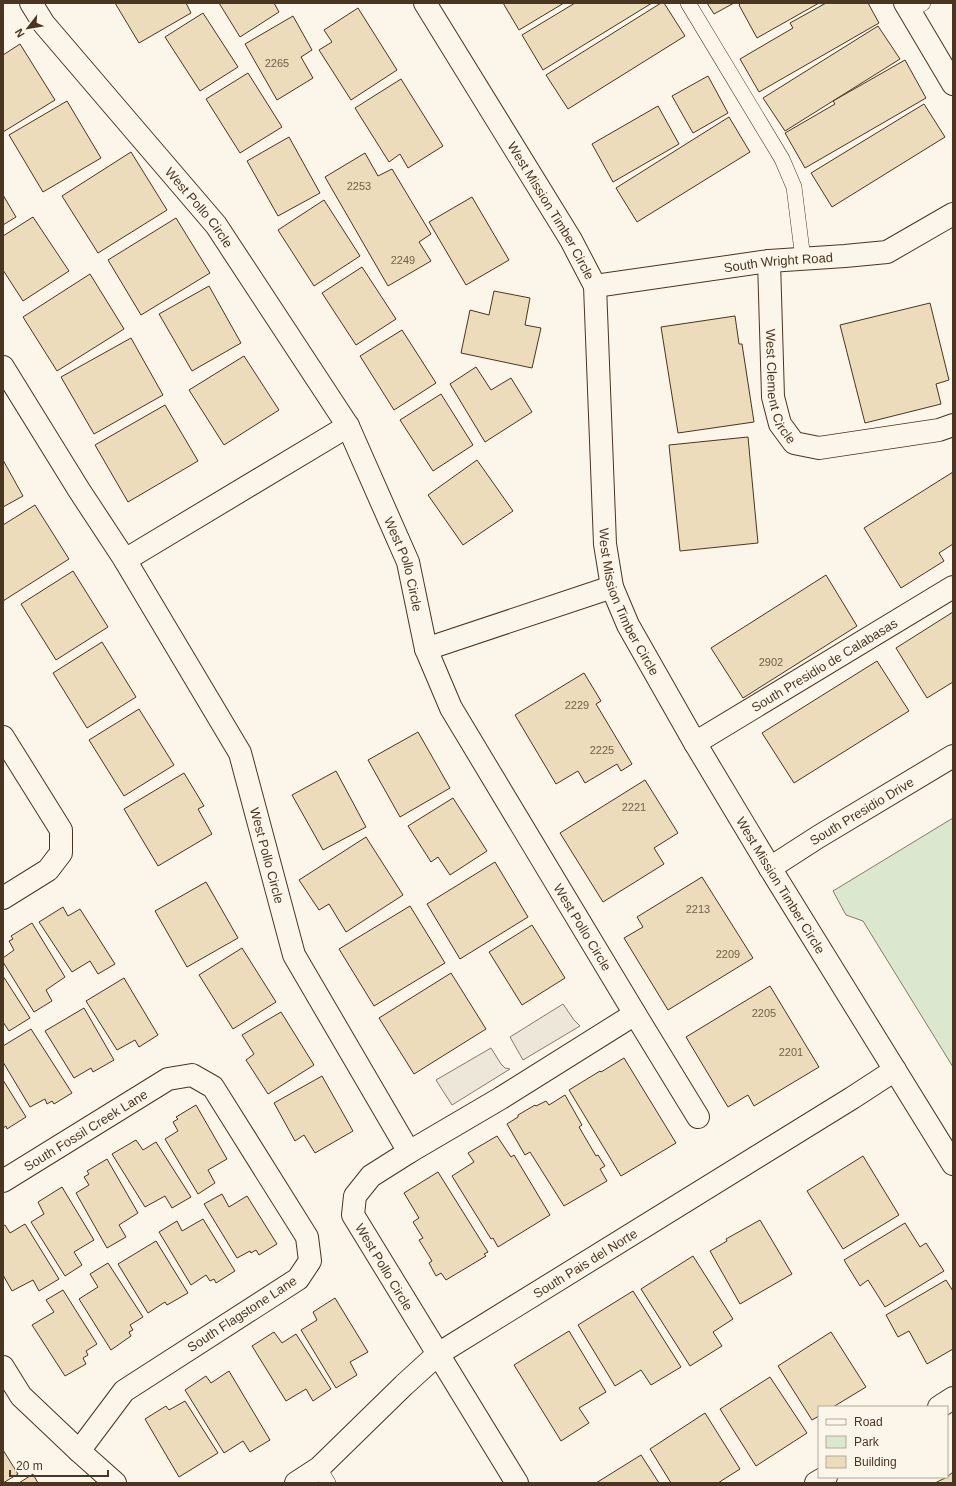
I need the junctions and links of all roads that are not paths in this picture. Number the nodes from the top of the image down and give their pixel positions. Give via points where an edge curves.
1 (31, 3) edge
2 (425, 3) edge
3 (688, 3) edge
4 (913, 6) edge
5 (953, 84) edge
6 (953, 214) edge
7 (803, 259) junction
8 (769, 262) junction
9 (595, 286) junction
10 (3, 367) edge
11 (348, 426) junction
12 (953, 426) edge
13 (125, 560) junction
14 (612, 587) junction
15 (953, 587) edge
16 (426, 649) junction
17 (3, 737) edge
18 (695, 743) junction
19 (953, 756) edge
20 (770, 868) junction
21 (3, 898) edge
22 (635, 1014) junction
23 (895, 1070) junction
24 (168, 1079) joint
25 (698, 1117) dead end
26 (409, 1152) junction
27 (953, 1164) edge
28 (3, 1181) edge
29 (438, 1354) junction
30 (3, 1367) edge
31 (953, 1398) edge
32 (941, 1406) edge
33 (79, 1451) junction
34 (323, 1476) edge
35 (115, 1483) edge
36 (296, 1483) edge
37 (517, 1483) edge

1 - 11 street, West Pollo Circle via 44,24 216,225
2 - 9 street, West Mission Timber Circle via 571,240
3 - 7 lane via 782,159 794,187
4 - 5 street
6 - 7 street, South Wright Road via 886,252
7 - 8 street, South Wright Road
8 - 9 street, South Wright Road
8 - 12 street, West Clement Circle via 773,397 780,424 794,443 819,448
9 - 14 street, West Mission Timber Circle via 605,544
10 - 13 street, West Pollo Circle
11 - 13 street
11 - 16 street, West Pollo Circle via 408,562
13 - 26 street, West Pollo Circle via 240,753 294,955
14 - 16 street
14 - 18 street, West Mission Timber Circle via 628,625
15 - 18 street, South Presidio de Calabasas
16 - 22 street, West Pollo Circle via 451,708
17 - 21 street via 61,830 61,853 48,870
18 - 20 street, West Mission Timber Circle
19 - 20 street, South Presidio Drive
20 - 23 street, West Mission Timber Circle
22 - 25 street, West Pollo Circle
22 - 26 street, West Pollo Circle
23 - 27 street, West Mission Timber Circle
23 - 29 street, South Pais del Norte
24 - 28 street, South Fossil Creek Lane
24 - 33 street, South Flagstone Lane via 192,1074 213,1087 307,1236 310,1261 298,1279 124,1391
26 - 29 street, West Pollo Circle via 371,1176 355,1196 353,1215
29 - 34 street, South Pais del Norte via 404,1385
29 - 37 street, West Pollo Circle
30 - 33 street via 21,1396
31 - 32 street
33 - 35 street
34 - 36 street, South Pais del Norte

